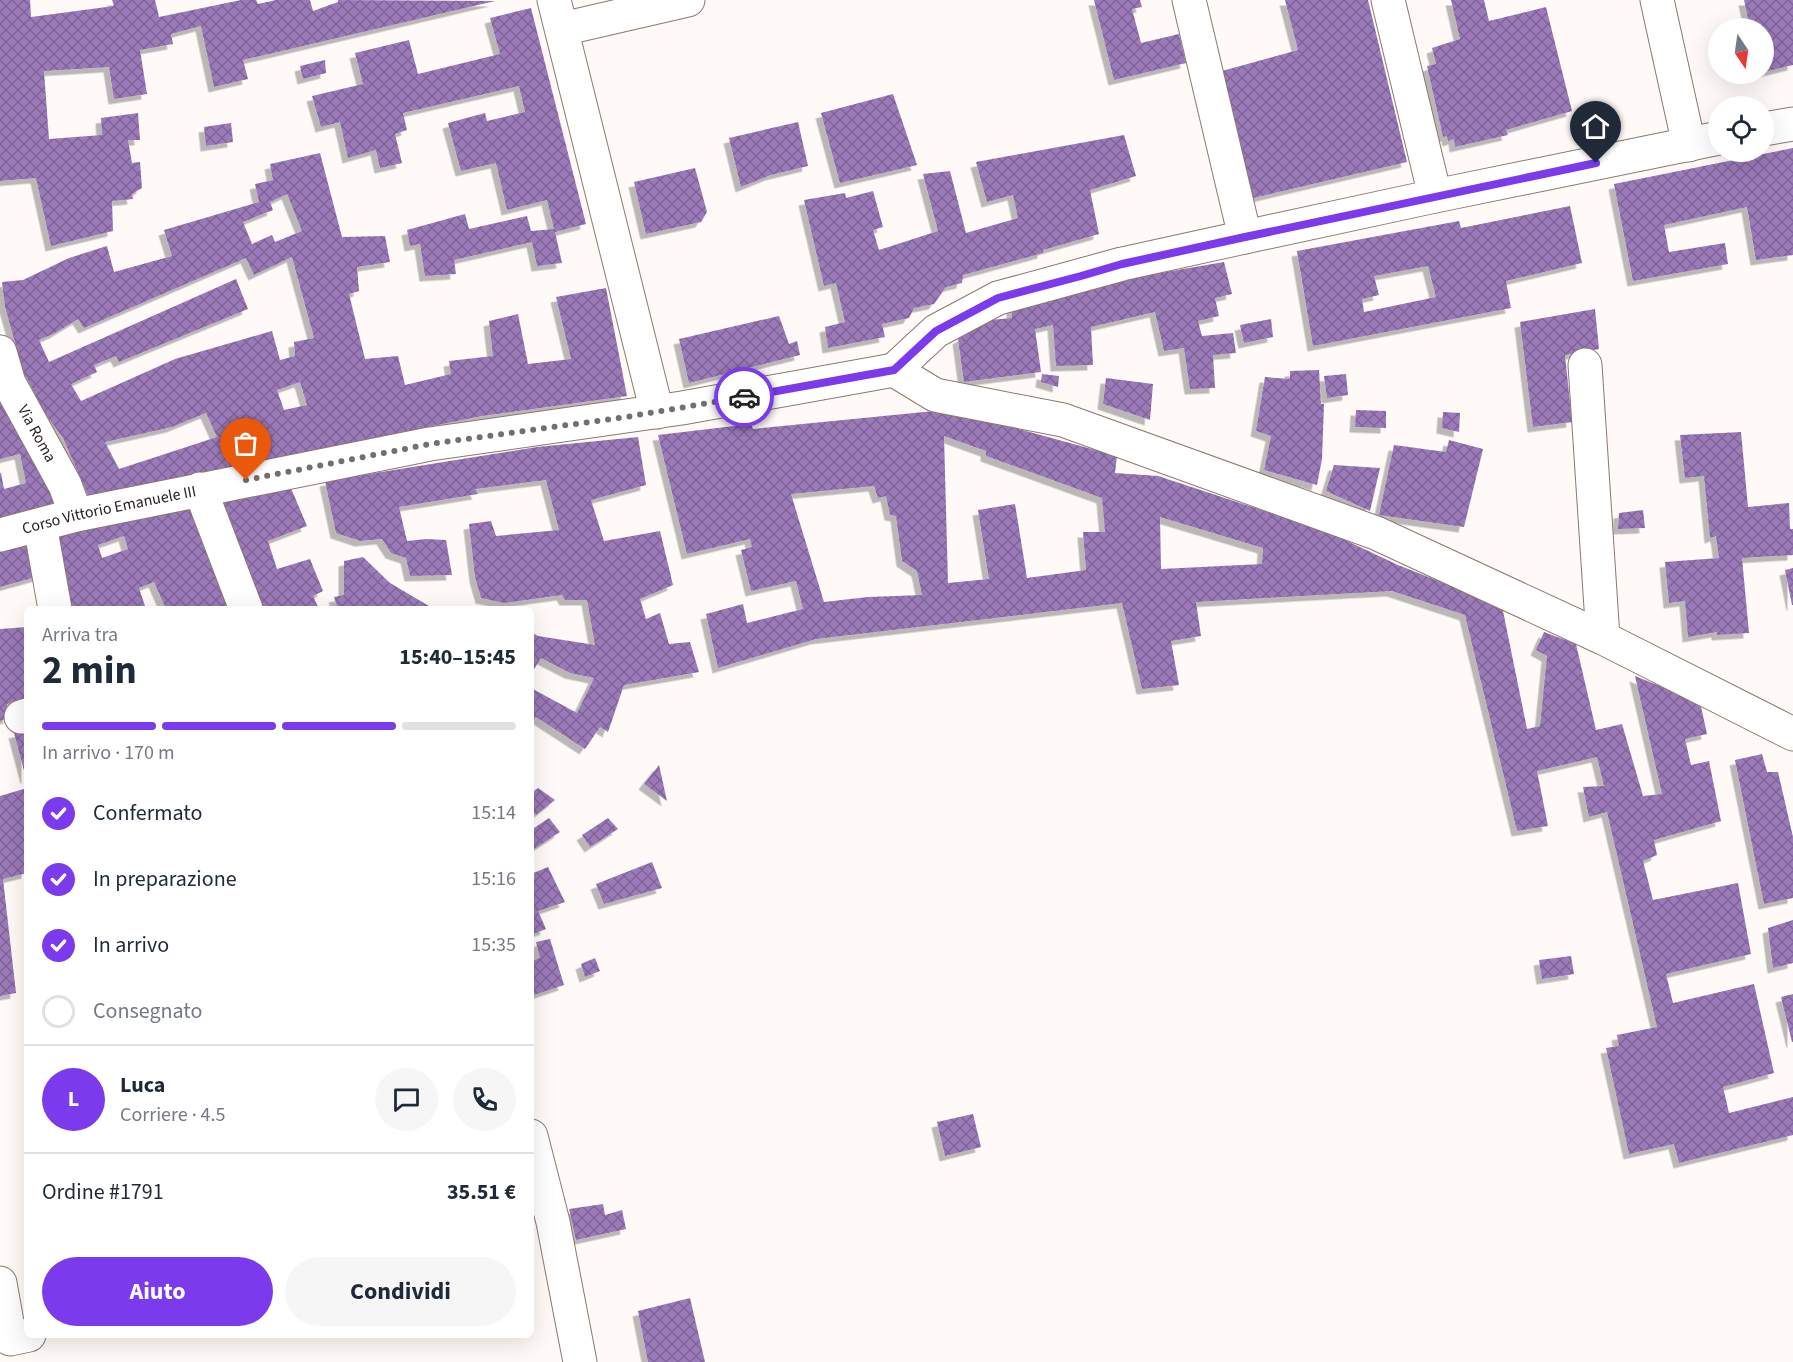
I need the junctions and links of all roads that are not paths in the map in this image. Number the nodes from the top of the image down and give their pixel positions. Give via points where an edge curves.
1 (688, 0) edge
2 (1189, 0) edge
3 (1388, 0) edge
4 (1657, 0) edge
5 (558, 15) edge
6 (1793, 124) edge
7 (1774, 127) edge
8 (1704, 142) edge
9 (1435, 196) junction
10 (1245, 237) junction
11 (0, 352) edge
12 (1585, 365) dead end
13 (894, 370) junction
14 (657, 412) junction
15 (200, 489) junction
16 (76, 515) junction
17 (40, 525) junction
18 (0, 535) edge
19 (54, 606) edge
20 (245, 606) edge
21 (1602, 638) junction
22 (1793, 734) edge
23 (534, 1160) edge
24 (542, 1225) edge
25 (0, 1283) edge
26 (24, 1336) edge
27 (580, 1362) edge

1 - 5 street
2 - 10 street
3 - 9 street
4 - 8 street
5 - 14 street
6 - 7 street
8 - 9 street
9 - 10 street
10 - 13 street via 1122,264 998,298 936,331
11 - 16 street, Via Roma via 9,382 65,485
12 - 21 street
13 - 14 street, Corso Vittorio Emanuele III
13 - 21 street via 935,395 1063,420 1376,532
14 - 15 street, Corso Vittorio Emanuele III via 430,444
15 - 16 street, Corso Vittorio Emanuele III
15 - 20 street
16 - 17 street, Corso Vittorio Emanuele III
17 - 18 street, Corso Vittorio Emanuele III
17 - 19 street
21 - 22 street
23 - 24 street
24 - 27 street
25 - 26 street via 10,1339

